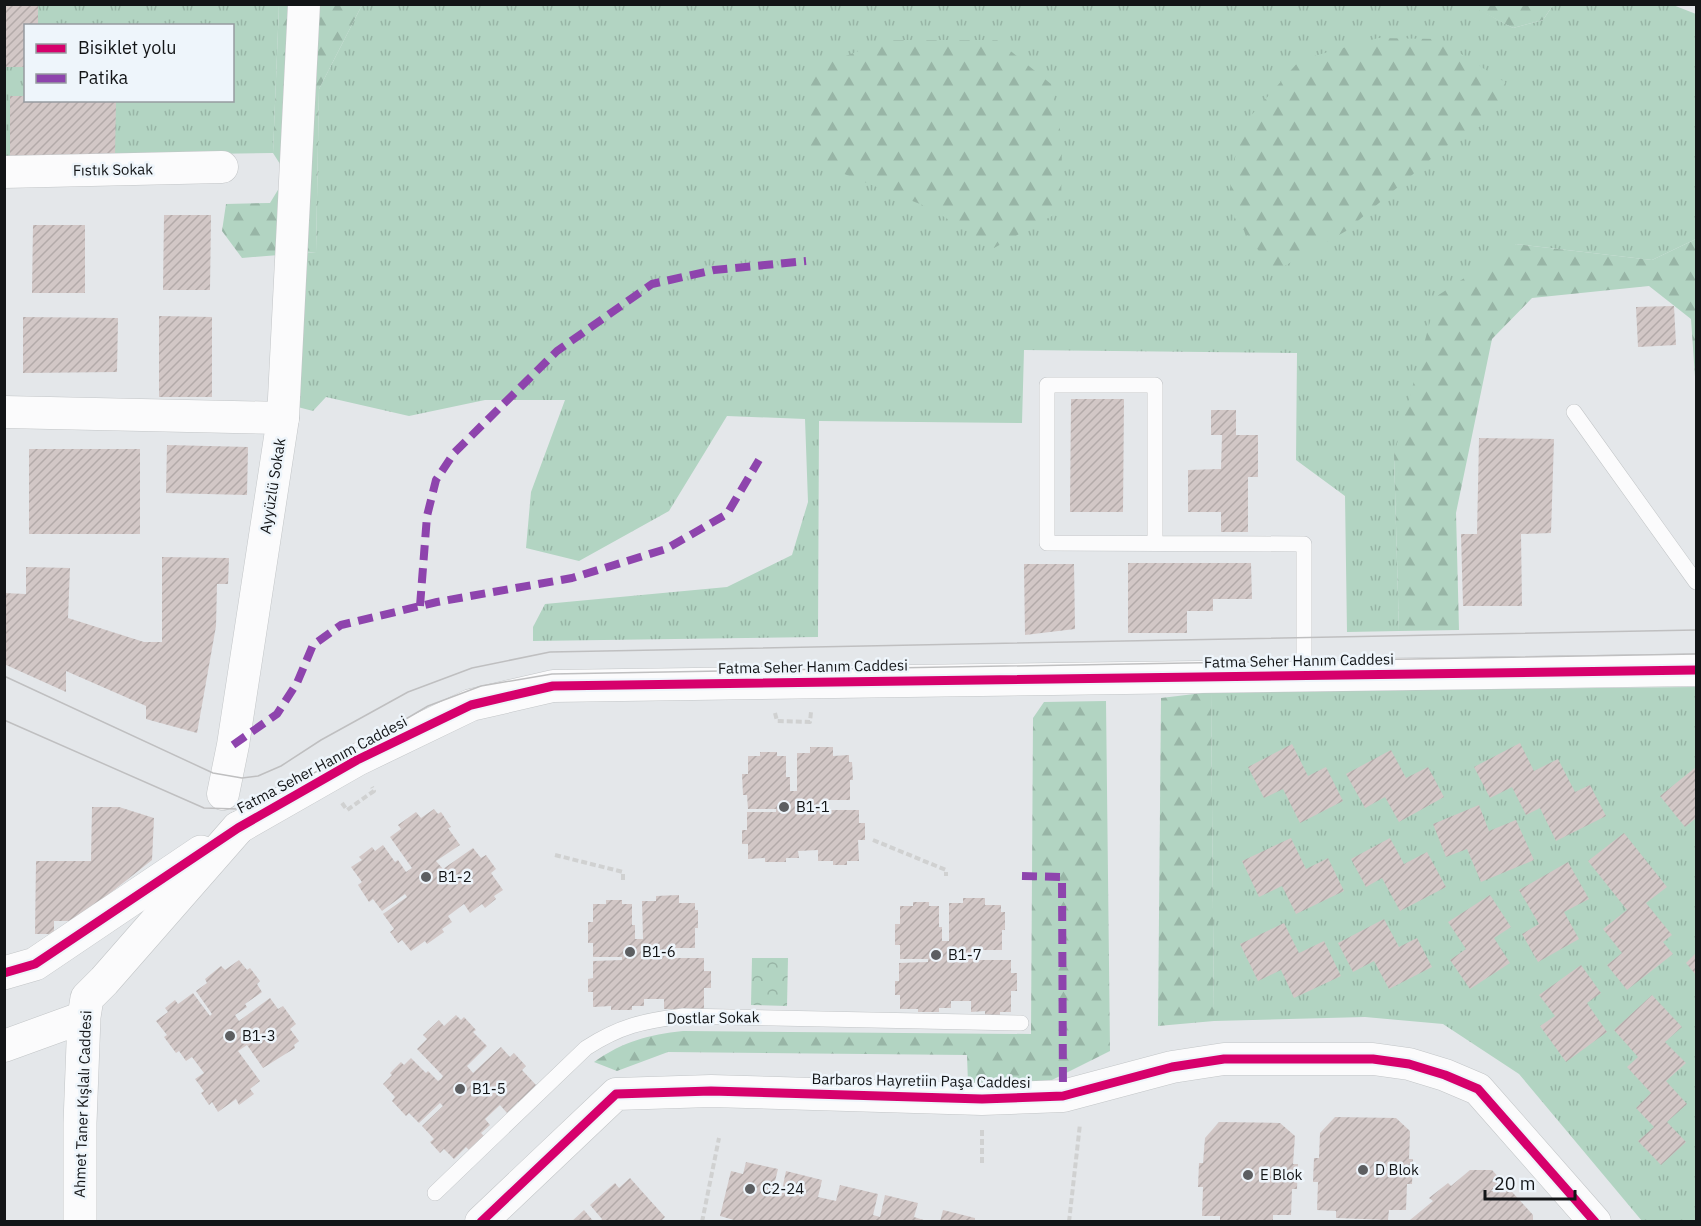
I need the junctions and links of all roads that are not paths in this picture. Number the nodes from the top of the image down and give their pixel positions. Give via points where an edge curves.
1 (304, 4) edge
2 (222, 167) dead end
3 (4, 172) edge
4 (4, 412) edge
5 (1574, 412) dead end
6 (283, 418) junction
7 (1155, 543) junction
8 (1696, 582) edge
9 (1696, 670) edge
10 (1304, 676) junction
11 (223, 794) dead end
12 (237, 828) junction
13 (4, 973) edge
14 (84, 1017) junction
15 (1021, 1023) dead end
16 (4, 1046) edge
17 (435, 1193) dead end
18 (80, 1221) edge
19 (481, 1221) edge
20 (1595, 1221) edge

1 - 6 street
2 - 3 street, Fıstık Sokak
4 - 6 street, Ayyüzlü Sokak
5 - 8 lane
6 - 11 street, Ayyüzlü Sokak
7 - 7 lane via 1047,543 1047,385 1155,385
7 - 10 lane via 1304,544
9 - 10 street, Fatma Seher Hanım Caddesi
10 - 12 street, Fatma Seher Hanım Caddesi via 553,686 471,705 357,760
12 - 13 street, Fatma Seher Hanım Caddesi via 35,964
12 - 14 street, Ahmet Taner Kışlalı Caddesi via 87,998
14 - 16 street
14 - 18 street, Ahmet Taner Kışlalı Caddesi
15 - 17 lane, Dostlar Sokak via 683,1016 631,1024 586,1048
19 - 20 street, Barbaros Hayretiin Paşa Caddesi via 616,1094 711,1091 982,1100 1080,1092 1172,1067 1224,1059 1373,1059 1418,1067 1478,1089

